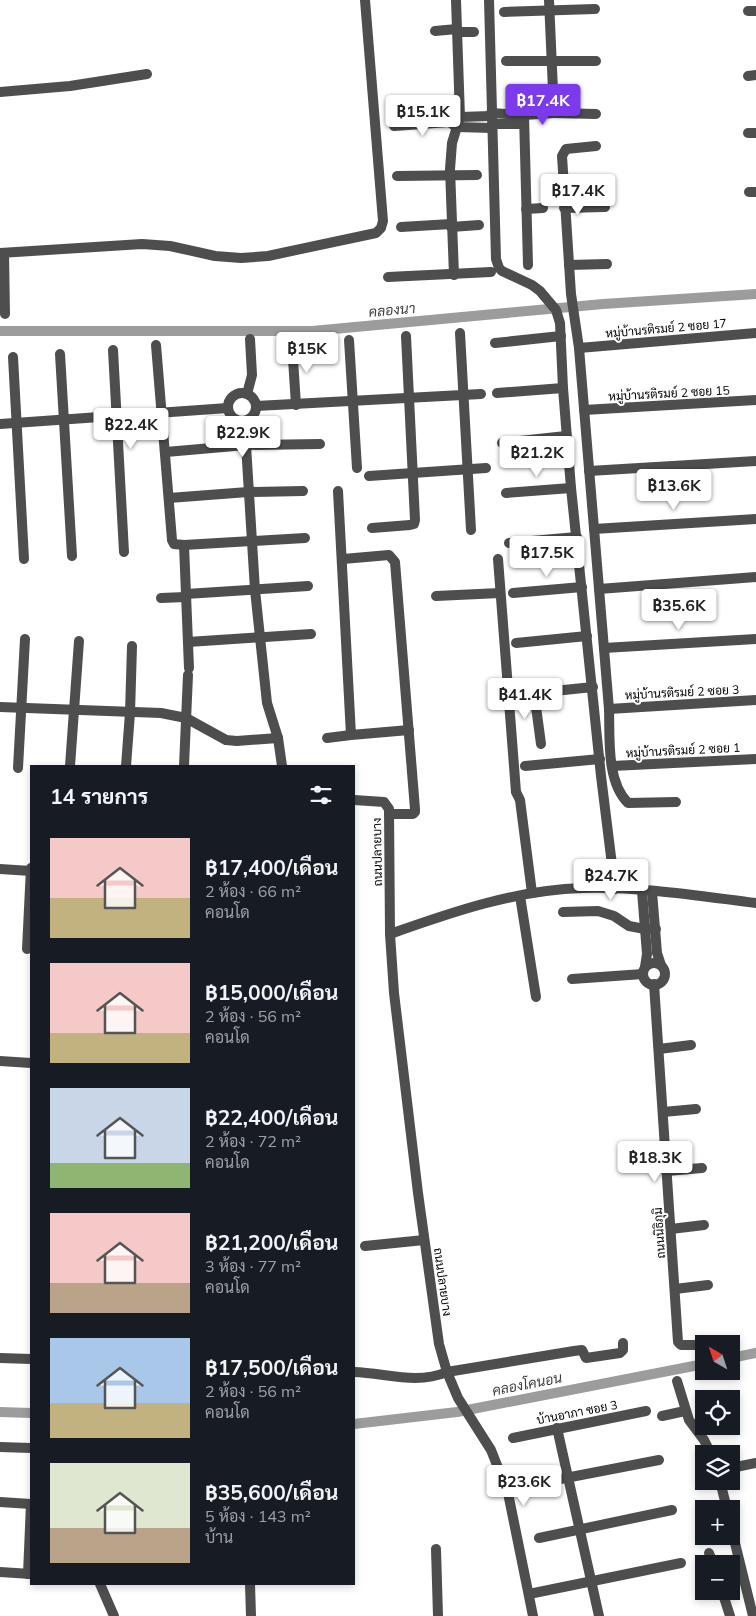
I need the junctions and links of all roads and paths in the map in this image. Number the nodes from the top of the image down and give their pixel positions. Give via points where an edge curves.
1 (366, 0) edge
2 (456, 0) edge
3 (489, 0) edge
4 (549, 0) edge
5 (595, 10) dead end
6 (549, 11) junction
7 (504, 12) dead end
8 (435, 31) dead end
9 (457, 31) junction
10 (474, 32) dead end
11 (596, 60) dead end
12 (506, 61) dead end
13 (551, 61) junction
14 (147, 74) dead end
15 (0, 92) edge
16 (554, 113) junction
17 (596, 114) dead end
18 (524, 119) junction
19 (492, 120) junction
20 (455, 122) junction
21 (394, 126) dead end
22 (596, 146) dead end
23 (450, 175) junction
24 (477, 175) dead end
25 (397, 176) dead end
26 (605, 207) dead end
27 (543, 208) dead end
28 (564, 208) junction
29 (526, 209) junction
30 (451, 225) junction
31 (479, 225) dead end
32 (401, 227) dead end
33 (2, 253) edge
34 (607, 264) dead end
35 (528, 265) dead end
36 (568, 266) junction
37 (491, 272) dead end
38 (454, 275) junction
39 (388, 277) dead end
40 (5, 314) dead end
41 (460, 333) dead end
42 (756, 333) edge
43 (406, 336) dead end
44 (561, 336) junction
45 (250, 338) dead end
46 (349, 340) dead end
47 (495, 343) dead end
48 (292, 344) dead end
49 (156, 345) dead end
50 (579, 348) junction
51 (113, 350) dead end
52 (60, 354) dead end
53 (13, 357) dead end
54 (563, 388) junction
55 (497, 393) dead end
56 (246, 394) junction
57 (464, 394) junction
58 (481, 394) dead end
59 (410, 398) junction
60 (756, 400) edge
61 (353, 401) junction
62 (296, 405) junction
63 (256, 406) junction
64 (228, 408) junction
65 (584, 410) junction
66 (162, 413) junction
67 (116, 416) junction
68 (64, 420) junction
69 (243, 421) junction
70 (17, 423) junction
71 (0, 424) edge
72 (566, 436) junction
73 (502, 443) dead end
74 (320, 444) dead end
75 (246, 445) junction
76 (166, 452) junction
77 (756, 461) edge
78 (357, 468) dead end
79 (486, 468) dead end
80 (468, 470) junction
81 (589, 470) junction
82 (414, 473) junction
83 (369, 476) dead end
84 (571, 488) junction
85 (303, 491) dead end
86 (338, 491) dead end
87 (248, 492) junction
88 (506, 493) dead end
89 (169, 498) junction
90 (756, 519) edge
91 (372, 528) dead end
92 (594, 529) junction
93 (471, 530) dead end
94 (577, 537) junction
95 (305, 538) dead end
96 (252, 541) junction
97 (510, 543) dead end
98 (184, 545) junction
99 (124, 552) dead end
100 (72, 556) dead end
101 (24, 558) dead end
102 (343, 559) junction
103 (498, 560) dead end
104 (756, 577) edge
105 (308, 586) dead end
106 (582, 587) junction
107 (599, 589) junction
108 (255, 590) junction
109 (500, 593) junction
110 (513, 594) dead end
111 (186, 596) junction
112 (436, 596) dead end
113 (161, 598) dead end
114 (311, 634) dead end
115 (587, 636) junction
116 (25, 639) dead end
117 (260, 639) junction
118 (756, 639) edge
119 (79, 641) dead end
120 (188, 642) junction
121 (516, 643) dead end
122 (132, 646) dead end
123 (604, 648) junction
124 (593, 687) junction
125 (756, 700) edge
126 (0, 707) edge
127 (22, 707) junction
128 (609, 709) junction
129 (74, 710) junction
130 (130, 713) junction
131 (186, 718) junction
132 (409, 730) junction
133 (351, 735) junction
134 (278, 738) junction
135 (327, 738) dead end
136 (541, 744) dead end
137 (600, 759) junction
138 (756, 759) edge
139 (70, 765) edge
140 (126, 765) edge
141 (184, 765) edge
142 (282, 765) edge
143 (525, 766) dead end
144 (612, 766) junction
145 (18, 768) dead end
146 (355, 800) edge
147 (676, 802) dead end
148 (389, 814) junction
149 (0, 869) edge
150 (30, 870) edge
151 (615, 889) junction
152 (30, 890) edge
153 (647, 891) junction
154 (532, 893) junction
155 (520, 896) junction
156 (756, 903) edge
157 (563, 912) dead end
158 (650, 929) junction
159 (390, 934) junction
160 (27, 950) dead end
161 (661, 965) junction
162 (644, 970) junction
163 (572, 979) dead end
164 (654, 984) junction
165 (536, 998) dead end
166 (691, 1045) dead end
167 (659, 1049) junction
168 (0, 1061) edge
169 (30, 1063) edge
170 (696, 1109) dead end
171 (663, 1112) junction
172 (702, 1168) dead end
173 (667, 1171) junction
174 (704, 1225) dead end
175 (671, 1228) junction
176 (424, 1240) junction
177 (364, 1246) dead end
178 (708, 1285) dead end
179 (675, 1289) junction
180 (623, 1343) dead end
181 (695, 1345) dead end
182 (0, 1358) edge
183 (30, 1359) edge
184 (355, 1372) edge
185 (447, 1372) junction
186 (678, 1381) dead end
187 (646, 1410) dead end
188 (685, 1411) junction
189 (662, 1416) dead end
190 (556, 1428) junction
191 (514, 1438) dead end
192 (706, 1445) edge
193 (0, 1446) edge
194 (30, 1448) edge
195 (659, 1460) dead end
196 (756, 1463) edge
197 (740, 1466) edge
198 (568, 1478) junction
199 (524, 1486) dead end
200 (0, 1502) edge
201 (30, 1504) edge
202 (672, 1510) dead end
203 (579, 1529) junction
204 (539, 1538) dead end
205 (735, 1545) edge
206 (436, 1549) dead end
207 (681, 1563) dead end
208 (0, 1572) edge
209 (30, 1574) edge
210 (591, 1581) junction
211 (100, 1585) edge
212 (250, 1585) edge
213 (529, 1594) junction
214 (725, 1600) edge
215 (114, 1616) edge
216 (251, 1616) edge
217 (438, 1616) edge
218 (533, 1616) edge
219 (599, 1616) edge
220 (730, 1616) edge
221 (753, 1616) edge

1 - 33 street via 383,220 376,233 268,256 241,258 142,244
2 - 9 street
3 - 19 street
4 - 6 street
5 - 6 street
6 - 7 street
6 - 13 street
8 - 9 street
9 - 10 street
9 - 20 street
11 - 13 street
12 - 13 street
13 - 16 street
14 - 15 street via 70,86
16 - 17 street
16 - 18 street
18 - 19 street
18 - 29 street
19 - 20 street
19 - 44 street via 498,266 547,297 556,310
20 - 21 street
20 - 23 street
22 - 28 street via 563,152
23 - 24 street
23 - 25 street
23 - 30 street
26 - 28 street
27 - 29 street
28 - 36 street
29 - 35 street
30 - 31 street
30 - 32 street
30 - 38 street
33 - 40 street
34 - 36 street
36 - 50 street
37 - 38 street
38 - 39 street
41 - 57 street
42 - 50 street, หมู่บ้านรติรมย์ 2 ซอย 17
43 - 59 street
44 - 47 street
44 - 54 street
45 - 56 street via 252,375
46 - 61 street
48 - 62 street
49 - 66 street
50 - 65 street
51 - 67 street
52 - 68 street
53 - 70 street
54 - 55 street
54 - 72 street
56 - 63 street
56 - 64 street via 231,398
57 - 58 street
57 - 59 street
57 - 80 street
59 - 61 street
59 - 82 street
60 - 65 street, หมู่บ้านรติรมย์ 2 ซอย 15
61 - 62 street
61 - 78 street
62 - 63 street
63 - 69 street via 252,416
64 - 66 street
64 - 69 street via 233,417
65 - 81 street
66 - 67 street
66 - 76 street
67 - 68 street
67 - 99 street
68 - 70 street
68 - 100 street
69 - 75 street
70 - 71 street
70 - 101 street
72 - 73 street
72 - 84 street
74 - 75 street
75 - 76 street
75 - 87 street
76 - 89 street
77 - 81 street
79 - 80 street
80 - 82 street
80 - 93 street
81 - 92 street
82 - 83 street
82 - 91 street via 414,524
84 - 88 street
84 - 94 street
85 - 87 street
86 - 102 street
87 - 89 street
87 - 96 street
89 - 98 street via 172,542
90 - 92 street
92 - 107 street
94 - 97 street
94 - 106 street
95 - 96 street
96 - 98 street
96 - 108 street
98 - 111 street
102 - 132 street via 389,555 395,562
102 - 133 street
103 - 109 street
104 - 107 street
105 - 108 street
106 - 110 street
106 - 115 street
107 - 123 street
108 - 111 street
108 - 117 street
109 - 112 street
109 - 154 street via 516,792
111 - 113 street
111 - 120 street
114 - 117 street
115 - 121 street
115 - 124 street
116 - 127 street
117 - 120 street
117 - 134 street via 267,703
118 - 123 street
119 - 129 street
120 - 131 street
122 - 130 street
123 - 128 street
124 - 136 street via 529,693
124 - 137 street
125 - 128 street, หมู่บ้านรติรมย์ 2 ซอย 3
126 - 127 street
127 - 129 street
127 - 145 street
128 - 144 street
129 - 130 street
129 - 139 street
130 - 131 street
130 - 140 street
131 - 134 street via 226,740
131 - 141 street
132 - 133 street
132 - 148 street via 415,812
133 - 135 street
134 - 142 street
137 - 143 street
137 - 151 street
138 - 144 street, หมู่บ้านรติรมย์ 2 ซอย 1
144 - 147 street via 617,785 628,804
146 - 148 street, ถนนปลายบาง via 384,802 389,807
148 - 159 street, ถนนปลายบาง
149 - 150 street
151 - 153 street
151 - 154 street via 582,888
152 - 160 street
153 - 156 street
153 - 158 street
154 - 155 street
155 - 159 street via 474,906
155 - 165 street
157 - 158 street via 608,912 629,926
158 - 161 street
158 - 162 street
159 - 176 street, ถนนปลายบาง
161 - 162 street via 653,963
161 - 164 street via 664,977
162 - 163 street
162 - 164 street via 646,982
164 - 167 street, ถนนนิธิภุมิ
166 - 167 street
167 - 171 street, ถนนนิธิภุมิ
168 - 169 street
170 - 171 street
171 - 173 street, ถนนนิธิภุมิ
172 - 173 street
173 - 175 street, ถนนนิธิภุมิ
174 - 175 street
175 - 179 street, ถนนนิธิภุมิ
176 - 177 street
176 - 185 street, ถนนปลายบาง via 439,1344
178 - 179 street
179 - 181 street, ถนนนิธิภุมิ via 678,1342 681,1346
180 - 185 street via 620,1353 586,1358 578,1350
182 - 183 street
184 - 185 street via 413,1379
185 - 213 street, ถนนปลายบาง via 502,1476
186 - 188 street
187 - 190 street, บ้านอาภา ซอย 3
188 - 189 street
188 - 192 street
190 - 191 street, บ้านอาภา ซอย 3
190 - 198 street
193 - 194 street
195 - 198 street
196 - 197 street
198 - 199 street
198 - 203 street
200 - 201 street
202 - 203 street
203 - 204 street
203 - 210 street
205 - 221 street
206 - 217 street
207 - 210 street
208 - 209 street
210 - 213 street
210 - 219 street
211 - 215 street
212 - 216 street
213 - 218 street, ถนนปลายบาง
214 - 220 street

